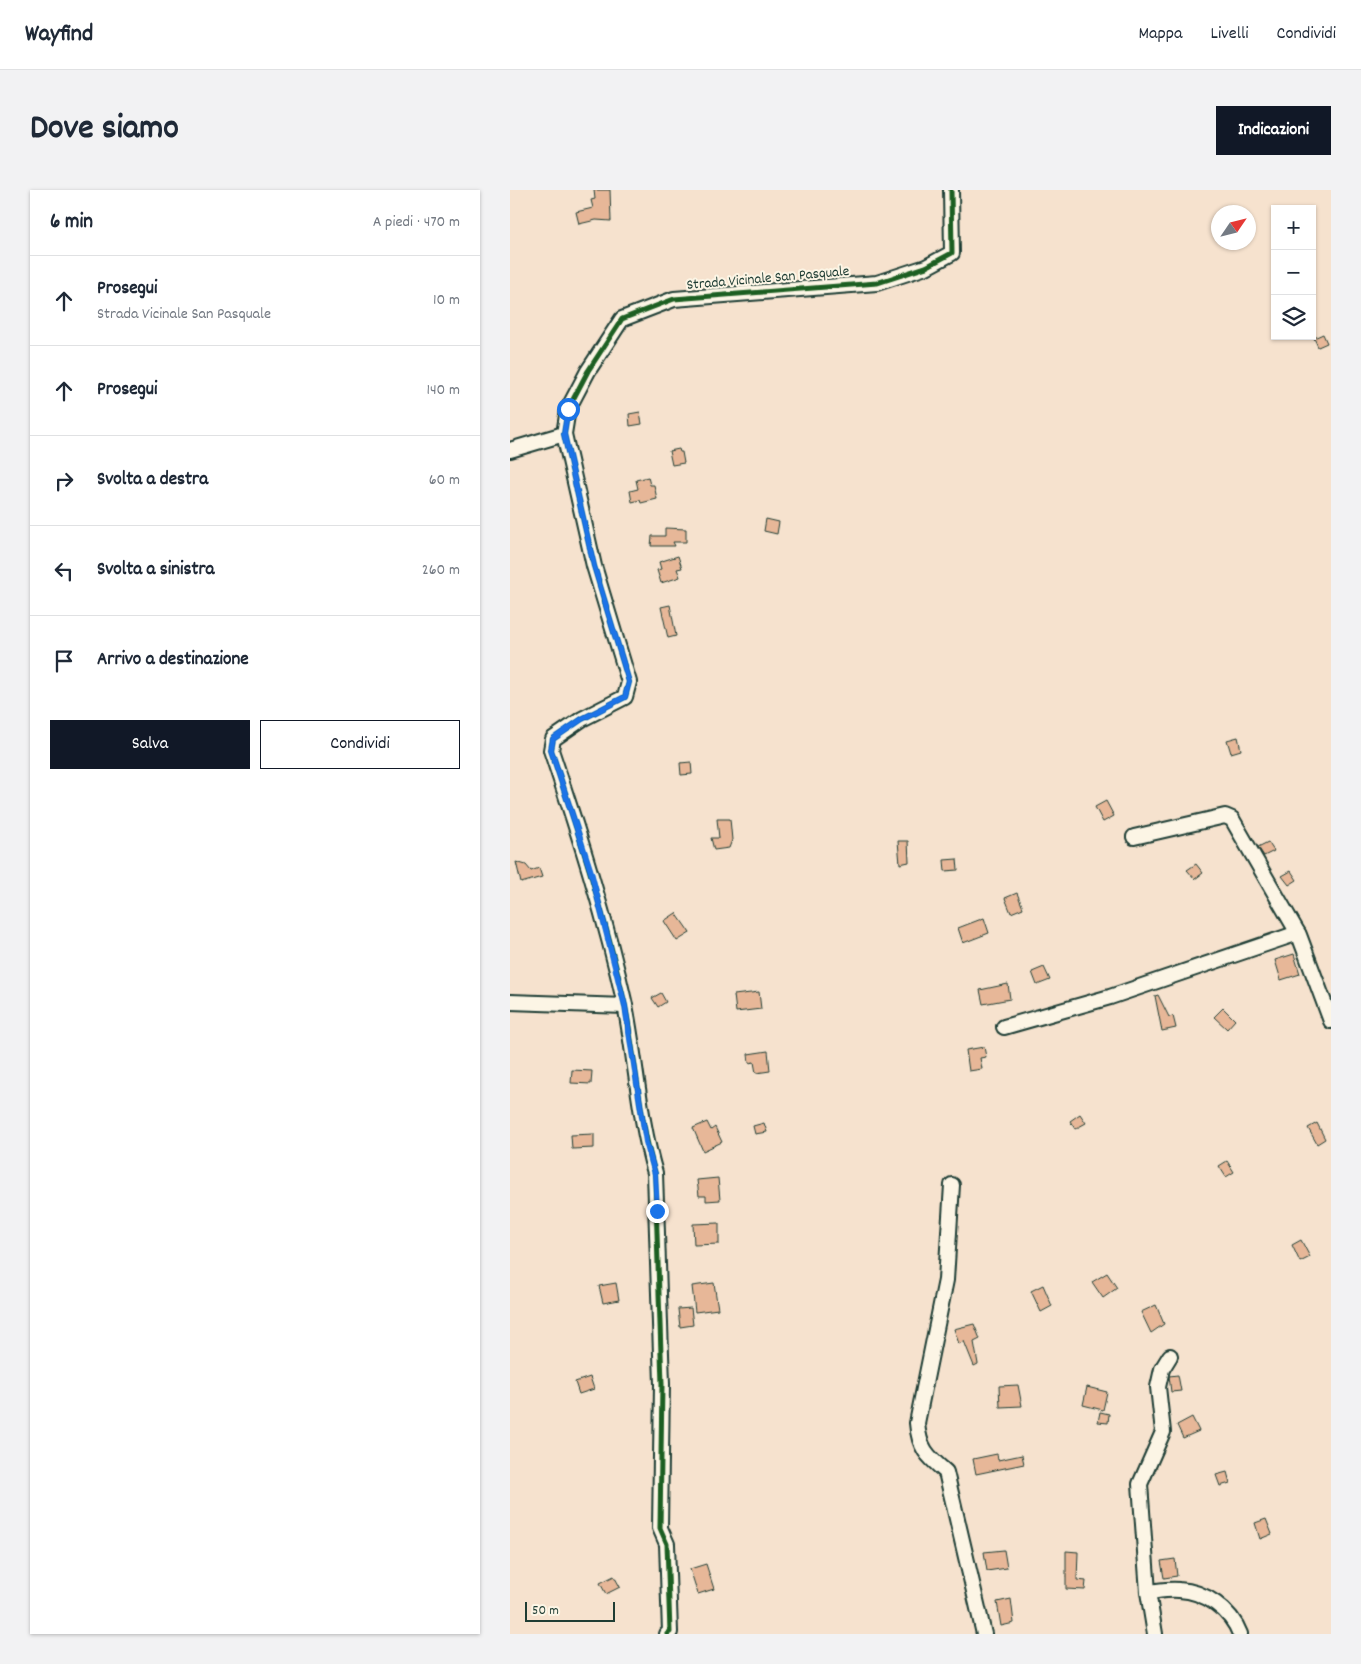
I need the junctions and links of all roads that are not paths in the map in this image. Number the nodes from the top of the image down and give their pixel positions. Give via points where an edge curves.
1 (951, 190) edge
2 (564, 434) junction
3 (510, 450) edge
4 (1134, 836) dead end
5 (1298, 934) junction
6 (510, 1002) edge
7 (625, 1006) junction
8 (1331, 1021) edge
9 (1004, 1027) dead end
10 (952, 1185) dead end
11 (1170, 1356) dead end
12 (1148, 1592) junction
13 (667, 1634) edge
14 (984, 1634) edge
15 (1155, 1634) edge
16 (1240, 1634) edge

1 - 2 street, Strada Vicinale San Pasquale via 952,253 926,267 877,283 674,299 622,319 568,409
2 - 3 street
2 - 7 street via 594,566 629,682 625,697 582,719 553,739 551,750 591,872
4 - 5 street via 1225,816 1232,819
5 - 8 street
5 - 9 street via 1110,997
6 - 7 street
7 - 13 street via 646,1142 655,1174 662,1384 660,1528 667,1544 670,1632
10 - 14 street via 946,1280 917,1423 919,1440 926,1454 946,1472
11 - 12 street via 1162,1369 1158,1387 1163,1432 1140,1484
12 - 15 street
12 - 16 street via 1180,1590 1210,1598

